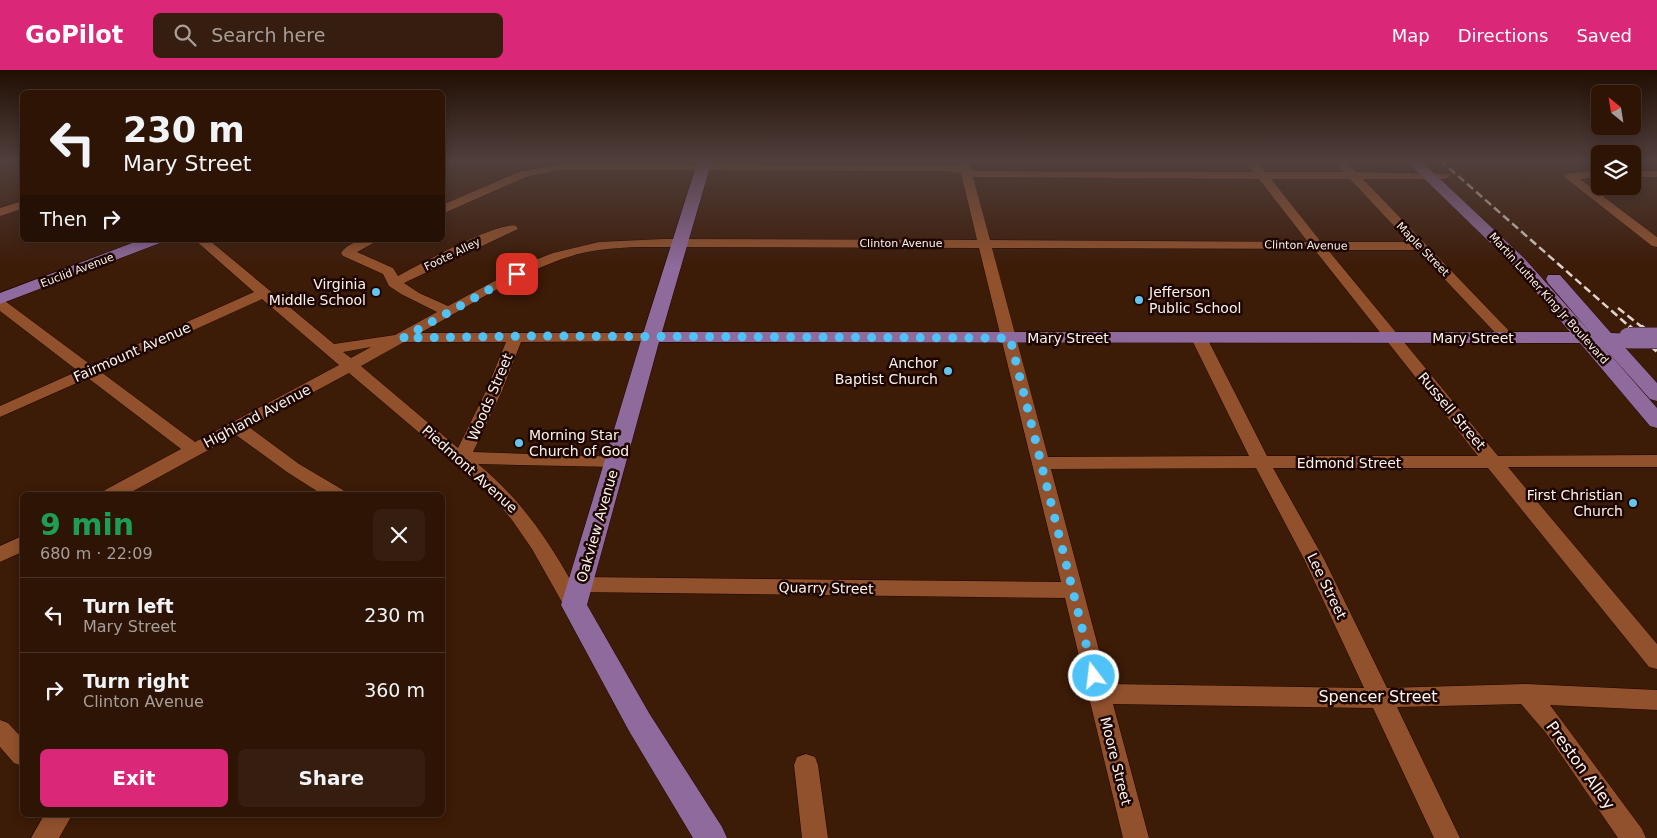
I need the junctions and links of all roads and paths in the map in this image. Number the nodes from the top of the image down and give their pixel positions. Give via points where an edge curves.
1 (475, 196) edge
2 (694, 196) edge
3 (973, 196) edge
4 (1279, 196) edge
5 (1372, 196) edge
6 (1458, 196) edge
7 (1465, 196) edge
8 (1595, 196) edge
9 (20, 205) edge
10 (445, 209) edge
11 (0, 212) edge
12 (512, 229) dead end
13 (125, 242) edge
14 (149, 242) edge
15 (203, 242) edge
16 (368, 242) edge
17 (1656, 242) edge
18 (680, 243) junction
19 (985, 244) junction
20 (1318, 245) junction
21 (1421, 246) junction
22 (394, 283) junction
23 (0, 290) edge
24 (263, 293) junction
25 (0, 299) edge
26 (0, 304) edge
27 (449, 312) junction
28 (516, 336) junction
29 (651, 337) junction
30 (403, 338) junction
31 (1010, 338) junction
32 (1199, 338) junction
33 (1391, 338) junction
34 (1508, 338) junction
35 (1586, 338) junction
36 (1606, 338) junction
37 (1657, 338) edge
38 (331, 349) junction
39 (351, 365) junction
40 (89, 372) junction
41 (1657, 395) edge
42 (0, 412) edge
43 (1657, 421) edge
44 (237, 426) junction
45 (194, 450) junction
46 (462, 458) junction
47 (615, 461) junction
48 (1041, 462) junction
49 (1494, 462) junction
50 (1262, 463) junction
51 (1653, 464) edge
52 (117, 492) edge
53 (332, 492) edge
54 (20, 543) edge
55 (0, 555) edge
56 (1072, 590) junction
57 (577, 595) junction
58 (1657, 660) edge
59 (1099, 694) junction
60 (1526, 694) junction
61 (1381, 698) junction
62 (1657, 700) edge
63 (0, 730) edge
64 (20, 753) edge
65 (806, 765) dead end
66 (58, 817) edge
67 (44, 838) edge
68 (711, 838) edge
69 (814, 838) edge
70 (1136, 838) edge
71 (1447, 838) edge
72 (1633, 838) edge

1 - 10 street
2 - 18 main road, Oakview Avenue
3 - 19 street, Moore Street
4 - 20 street, Russell Street
5 - 21 street, Maple Street
6 - 35 main road, Martin Luther King Jr Boulevard
7 - 36 main road, Martin Luther King Jr Boulevard via 1546,270
8 - 17 street
9 - 11 street
12 - 22 street, Foote Alley via 494,234
13 - 23 main road, Euclid Avenue
14 - 25 main road, Euclid Avenue
15 - 24 street, Piedmont Avenue
16 - 22 street via 348,253 388,271
18 - 19 street, Clinton Avenue
18 - 27 street, Clinton Avenue via 605,244 570,251 534,265
18 - 29 main road, Oakview Avenue
19 - 20 street, Clinton Avenue
19 - 31 street, Moore Street
20 - 21 street, Clinton Avenue
20 - 33 street, Russell Street
21 - 34 street, Maple Street
22 - 27 street
24 - 38 street, Piedmont Avenue
24 - 40 street, Fairmount Avenue
26 - 40 street
27 - 30 street, Clinton Avenue
28 - 29 street, Mary Street
28 - 30 street, Mary Street
28 - 46 street, Woods Street
29 - 31 main road, Mary Street
29 - 47 main road, Oakview Avenue
30 - 38 street, Mary Street
30 - 39 street, Highland Avenue
31 - 32 main road, Mary Street
31 - 48 street, Moore Street
32 - 33 main road, Mary Street
32 - 50 street, Lee Street
33 - 34 main road, Mary Street
33 - 49 street, Russell Street
34 - 35 main road, Mary Street
35 - 36 main road, Mary Street
35 - 43 main road, Martin Luther King Jr Boulevard
36 - 37 main road, Mary Street, bridge
36 - 41 main road, Martin Luther King Jr Boulevard
38 - 39 street, Piedmont Avenue
39 - 44 street, Highland Avenue
39 - 46 street, Piedmont Avenue
40 - 42 street, Fairmount Avenue
40 - 45 street
44 - 45 street, Highland Avenue
44 - 53 street via 293,468
45 - 52 street, Highland Avenue
46 - 47 street
46 - 57 street, Piedmont Avenue via 519,512
47 - 57 main road, Oakview Avenue
48 - 50 street, Edmond Street
48 - 56 street, Moore Street
49 - 50 street, Edmond Street
49 - 51 street, Edmond Street
49 - 58 street, Russell Street
50 - 61 street, Lee Street via 1314,559
54 - 55 street
56 - 57 street, Quarry Street
56 - 59 street, Moore Street
57 - 68 main road, Piedmont Avenue via 639,722
59 - 61 street, Spencer Street
59 - 70 street, Moore Street
60 - 61 street, Spencer Street
60 - 62 street, Spencer Street
60 - 72 street, Preston Alley via 1554,726
61 - 71 street, Lee Street
63 - 64 street
65 - 69 street
66 - 67 street

